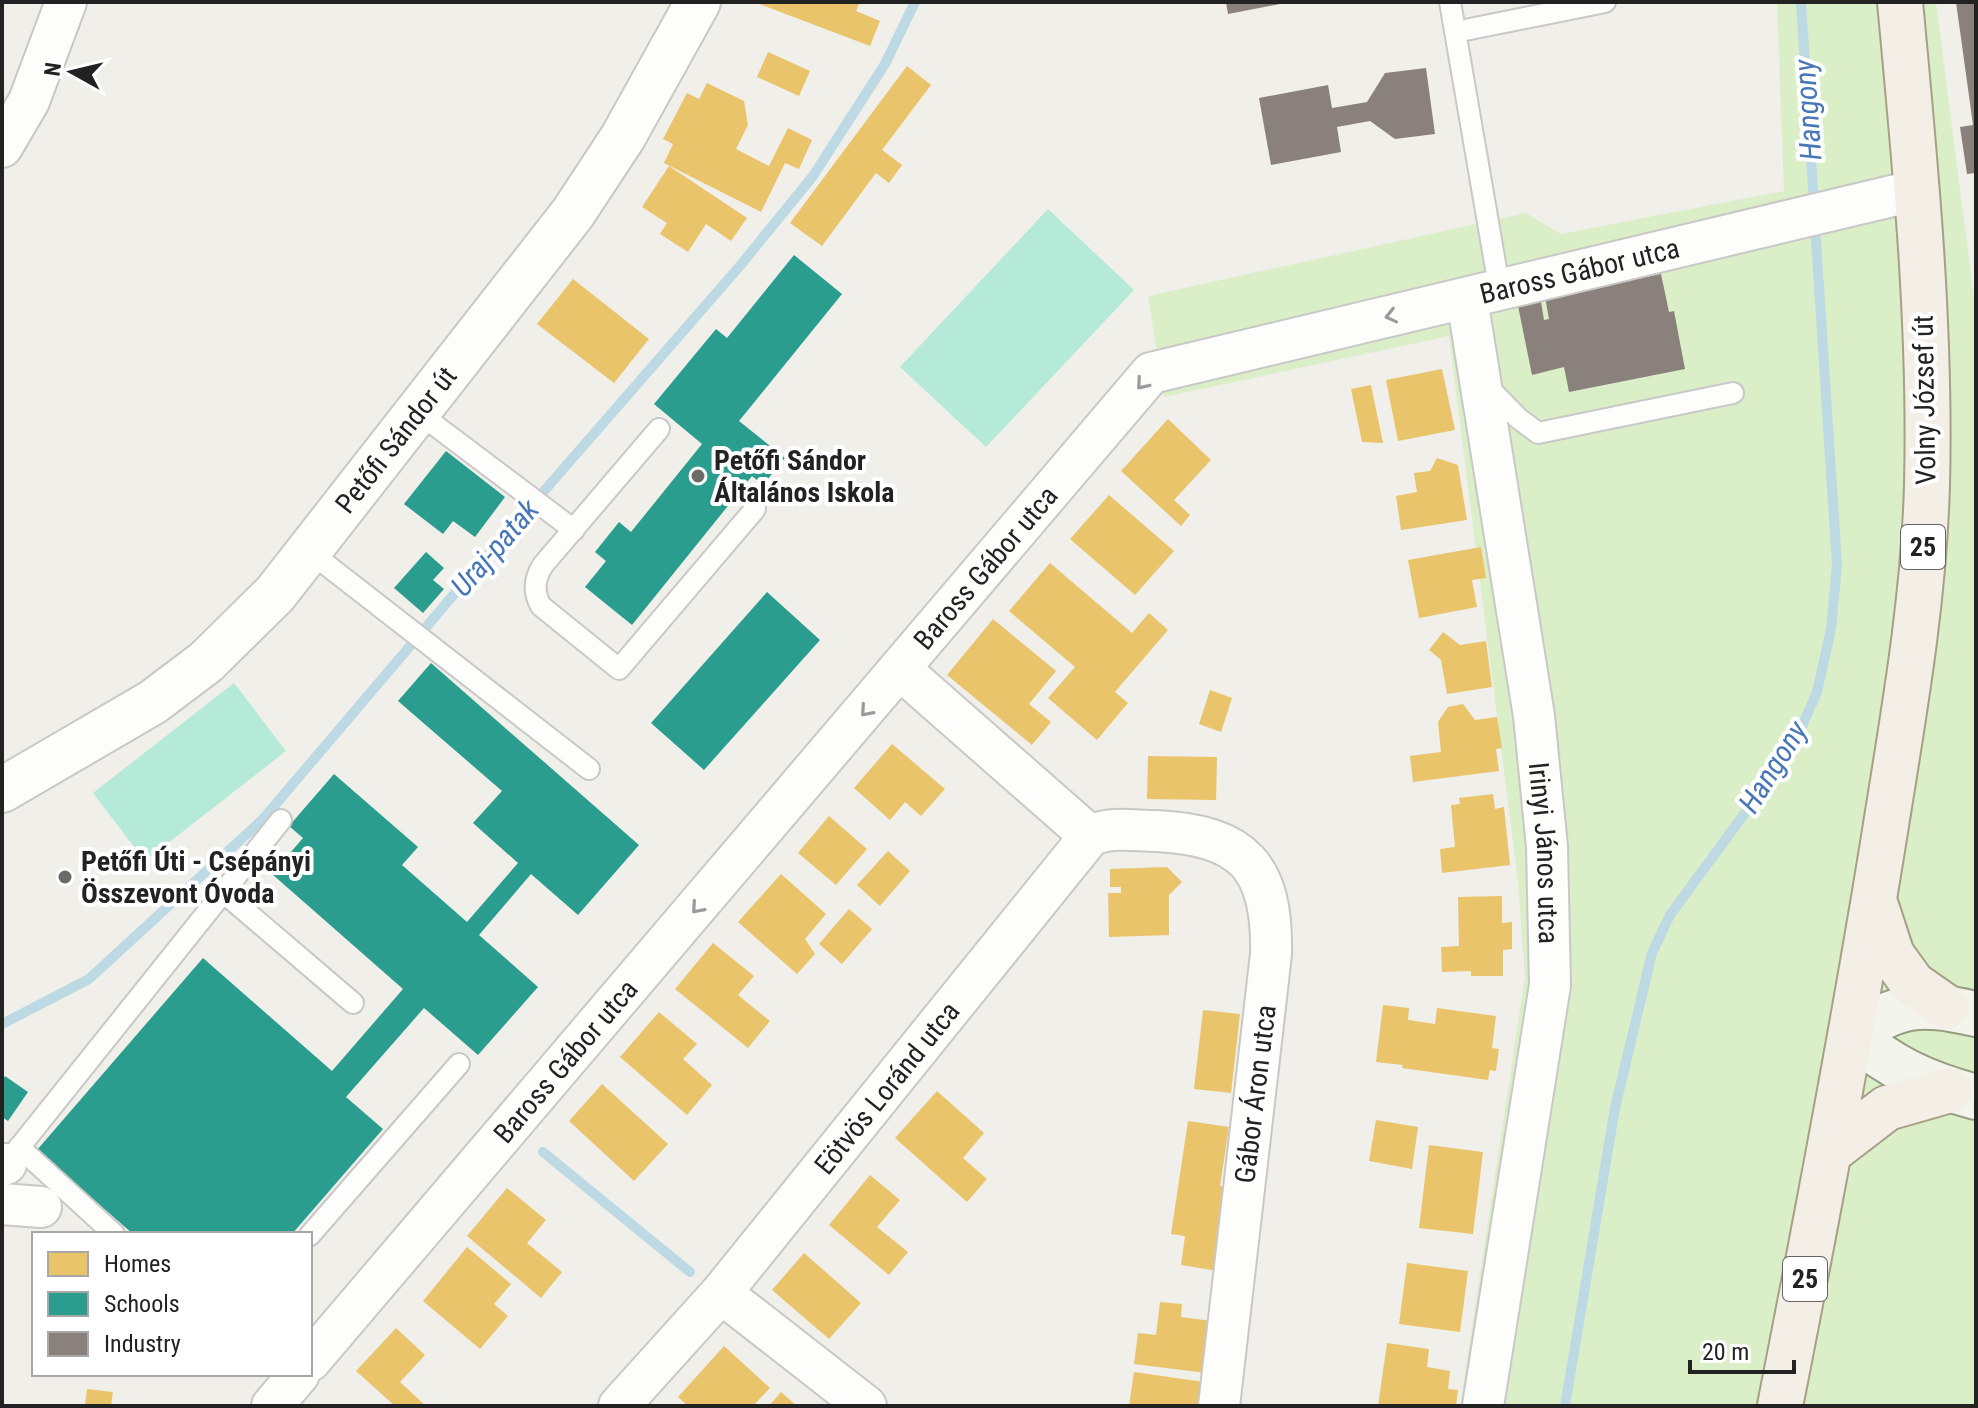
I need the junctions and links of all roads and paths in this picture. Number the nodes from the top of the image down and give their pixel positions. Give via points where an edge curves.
1 (66, 2) edge
2 (698, 2) edge
3 (1450, 2) edge
4 (1605, 2) edge
5 (1900, 2) edge
6 (1455, 32) junction
7 (2, 147) edge
8 (1917, 190) junction
9 (1483, 295) junction
10 (1481, 380) junction
11 (1733, 393) dead end
12 (416, 411) junction
13 (659, 429) dead end
14 (755, 509) dead end
15 (574, 530) junction
16 (310, 552) junction
17 (901, 670) junction
18 (589, 769) dead end
19 (2, 790) edge
20 (281, 820) dead end
21 (1090, 836) junction
22 (223, 892) junction
23 (1874, 901) junction
24 (353, 1003) dead end
25 (1961, 1010) edge
26 (1851, 1034) junction
27 (459, 1064) dead end
28 (1963, 1094) edge
29 (1831, 1151) junction
30 (9, 1159) edge
31 (2, 1204) edge
32 (41, 1207) joint
33 (91, 1213) junction
34 (112, 1232) edge
35 (312, 1233) edge
36 (721, 1293) junction
37 (312, 1359) edge
38 (297, 1376) edge
39 (272, 1406) edge
40 (619, 1406) edge
41 (866, 1406) edge
42 (1219, 1406) edge
43 (1483, 1406) edge
44 (1780, 1406) edge

1 - 7 street via 29,101
2 - 12 street, Petőfi Sándor út via 623,137 573,213
3 - 6 lane
4 - 6 lane
5 - 8 main road, Volny József út / 25
6 - 9 lane
8 - 9 street, Baross Gábor utca
8 - 23 main road, Volny József út / 25 via 1927,485 1922,570
9 - 10 street, Irinyi János utca
9 -> 17 street, Baross Gábor utca via 1151,373
10 - 11 lane via 1538,433
10 - 43 street, Irinyi János utca via 1534,716 1551,925 1550,985
12 - 15 lane
12 - 16 street, Petőfi Sándor út
13 - 15 lane
14 - 15 lane via 619,669 537,599 537,574
16 - 18 lane
16 - 19 street, Petőfi Sándor út via 206,662 153,702
17 - 21 street
17 -> 37 street, Baross Gábor utca
20 - 22 lane
21 - 36 street, Eötvös Loránd utca
21 - 42 street, Gábor Áron utca via 1116,830 1200,835 1232,848 1254,867 1270,909 1271,954
22 - 24 lane
22 - 30 lane
23 - 25 main road via 1892,955 1913,984
23 - 26 main road, Volny József út / 25
25 - 26 main road via 1908,1006
26 - 28 main road via 1883,1061
26 - 29 main road, Volny József út / 25
27 - 35 lane
28 - 29 main road via 1887,1108
29 - 44 main road, 25
30 - 33 lane
31 - 32 street
32 - 33 lane
33 - 34 lane
36 - 40 street, Eötvös Loránd utca
36 - 41 street
38 - 39 street

